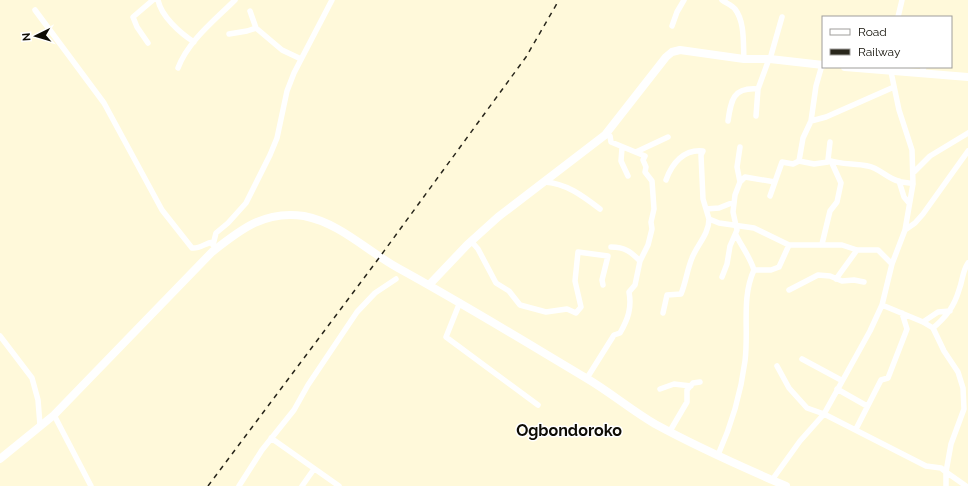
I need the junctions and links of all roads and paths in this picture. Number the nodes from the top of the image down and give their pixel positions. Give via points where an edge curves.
1 (153, 0) edge
2 (158, 0) edge
3 (235, 0) edge
4 (332, 0) edge
5 (684, 0) edge
6 (722, 0) edge
7 (902, 0) edge
8 (35, 10) dead end
9 (250, 11) dead end
10 (898, 16) edge
11 (782, 17) dead end
12 (672, 26) dead end
13 (256, 28) junction
14 (229, 34) dead end
15 (194, 42) junction
16 (148, 43) dead end
17 (301, 59) junction
18 (744, 59) junction
19 (770, 59) junction
20 (822, 65) edge
21 (178, 68) dead end
22 (822, 68) edge
23 (890, 68) edge
24 (922, 70) edge
25 (968, 77) edge
26 (894, 87) junction
27 (758, 89) junction
28 (756, 116) dead end
29 (728, 121) dead end
30 (811, 121) junction
31 (968, 133) edge
32 (605, 135) junction
33 (668, 137) dead end
34 (830, 142) dead end
35 (740, 147) dead end
36 (622, 148) junction
37 (968, 151) edge
38 (636, 152) junction
39 (965, 156) edge
40 (829, 160) junction
41 (799, 161) junction
42 (914, 172) junction
43 (628, 176) dead end
44 (666, 180) dead end
45 (899, 181) junction
46 (544, 182) junction
47 (740, 182) junction
48 (775, 182) junction
49 (913, 184) junction
50 (770, 196) dead end
51 (734, 202) junction
52 (910, 203) junction
53 (600, 208) dead end
54 (706, 209) junction
55 (709, 219) junction
56 (735, 225) junction
57 (905, 230) junction
58 (736, 235) junction
59 (471, 241) junction
60 (213, 242) junction
61 (822, 244) junction
62 (789, 245) junction
63 (611, 247) dead end
64 (857, 250) junction
65 (212, 252) junction
66 (640, 261) junction
67 (968, 263) edge
68 (892, 264) junction
69 (754, 270) junction
70 (396, 278) dead end
71 (722, 278) dead end
72 (836, 278) junction
73 (864, 282) dead end
74 (429, 285) junction
75 (603, 285) dead end
76 (789, 290) dead end
77 (460, 302) junction
78 (882, 305) junction
79 (950, 311) junction
80 (663, 313) dead end
81 (902, 313) junction
82 (931, 315) junction
83 (923, 322) junction
84 (932, 328) junction
85 (0, 336) edge
86 (802, 359) dead end
87 (777, 366) dead end
88 (587, 378) junction
89 (841, 380) junction
90 (700, 382) dead end
91 (691, 386) junction
92 (660, 388) dead end
93 (837, 389) junction
94 (538, 405) dead end
95 (867, 406) junction
96 (824, 414) junction
97 (54, 415) junction
98 (40, 425) junction
99 (856, 429) junction
100 (670, 431) junction
101 (271, 438) junction
102 (718, 455) junction
103 (0, 459) edge
104 (314, 469) junction
105 (946, 472) junction
106 (772, 480) junction
107 (91, 486) edge
108 (239, 486) edge
109 (302, 486) edge
110 (338, 486) edge
111 (786, 486) edge
112 (946, 486) edge
113 (966, 486) edge

1 - 16 street via 133,17
2 - 15 street via 159,6 173,24
3 - 15 street
4 - 17 street
5 - 12 street
6 - 18 street via 737,13 742,28
7 - 10 street
8 - 60 street via 104,103 170,221 192,248
9 - 13 street
11 - 19 street
13 - 14 street
13 - 17 street via 282,50
15 - 21 street
17 - 60 street via 286,91 270,155 246,203 216,233
18 - 19 main road
18 - 32 main road via 680,50 672,52 654,70
19 - 20 main road
19 - 27 street
22 - 30 street via 816,86
23 - 24 main road
23 - 26 street
24 - 25 main road
26 - 30 street
26 - 42 street via 912,150
27 - 28 street
27 - 29 street via 745,88 737,94 730,105
30 - 41 street via 803,138
31 - 42 street via 930,156
32 - 36 street via 610,136 611,142
32 - 46 main road
33 - 38 street
34 - 40 street
35 - 47 street via 737,166
36 - 38 street
36 - 43 street via 621,161
37 - 39 street
38 - 66 street via 645,156 645,172 652,181 654,209 648,245
39 - 57 street via 923,214
40 - 41 street via 814,164
40 - 45 street via 868,166
40 - 61 street via 841,184 837,202 830,211
41 - 48 street via 793,164 782,162
42 - 49 street
44 - 54 street via 677,160 693,150 703,151
45 - 49 street
45 - 52 street via 904,197
46 - 53 street via 562,184
46 - 59 main road
47 - 48 street via 745,177
47 - 51 street
48 - 50 street
49 - 52 street
51 - 54 street via 719,208
51 - 56 street
52 - 57 street
54 - 55 street
55 - 56 street
55 - 80 street via 709,226 692,260 681,294 667,295
56 - 58 street
56 - 62 street via 754,228
57 - 68 street
58 - 69 street via 751,259
58 - 71 street via 730,246
59 - 74 main road
59 - 75 street via 496,283 509,291 520,305 546,312 567,310 576,313 581,307 576,281 578,252 608,256
60 - 65 street
61 - 62 street
61 - 64 street via 842,245
62 - 69 street via 779,267 771,270
63 - 66 street via 621,247
64 - 68 street via 878,250
64 - 72 street
65 - 74 main road via 255,222 271,217 304,216 324,222 360,242 379,258
65 - 97 main road
66 - 88 street via 635,285 629,292 630,309 625,324 620,333 614,335
67 - 79 street
68 - 78 street
69 - 102 street via 746,296 745,361 730,424
70 - 101 street via 375,293 357,312 294,410
72 - 73 street via 842,281
72 - 76 street via 818,275
74 - 77 main road
77 - 88 main road
77 - 94 street via 446,337
78 - 81 street
78 - 89 street
79 - 82 street
79 - 84 street
81 - 83 street
81 - 95 street via 906,329 894,367 888,378 881,380
82 - 83 street
82 - 84 street
83 - 84 street
84 - 105 street via 958,372 964,398 962,418 951,444
85 - 98 street via 32,378 38,400
86 - 89 street
87 - 96 street via 789,388 807,408
88 - 100 main road
89 - 93 street
90 - 91 street
91 - 92 street via 674,384
91 - 100 street via 687,390 687,402
93 - 95 street
93 - 96 street
95 - 99 street
96 - 99 street
96 - 106 street via 800,441
97 - 98 main road
97 - 107 street
98 - 103 main road
99 - 105 street via 926,466 941,468
100 - 102 main road
101 - 104 street
101 - 108 street
102 - 106 main road
104 - 109 street
104 - 110 street
105 - 112 street
105 - 113 street
106 - 111 main road

